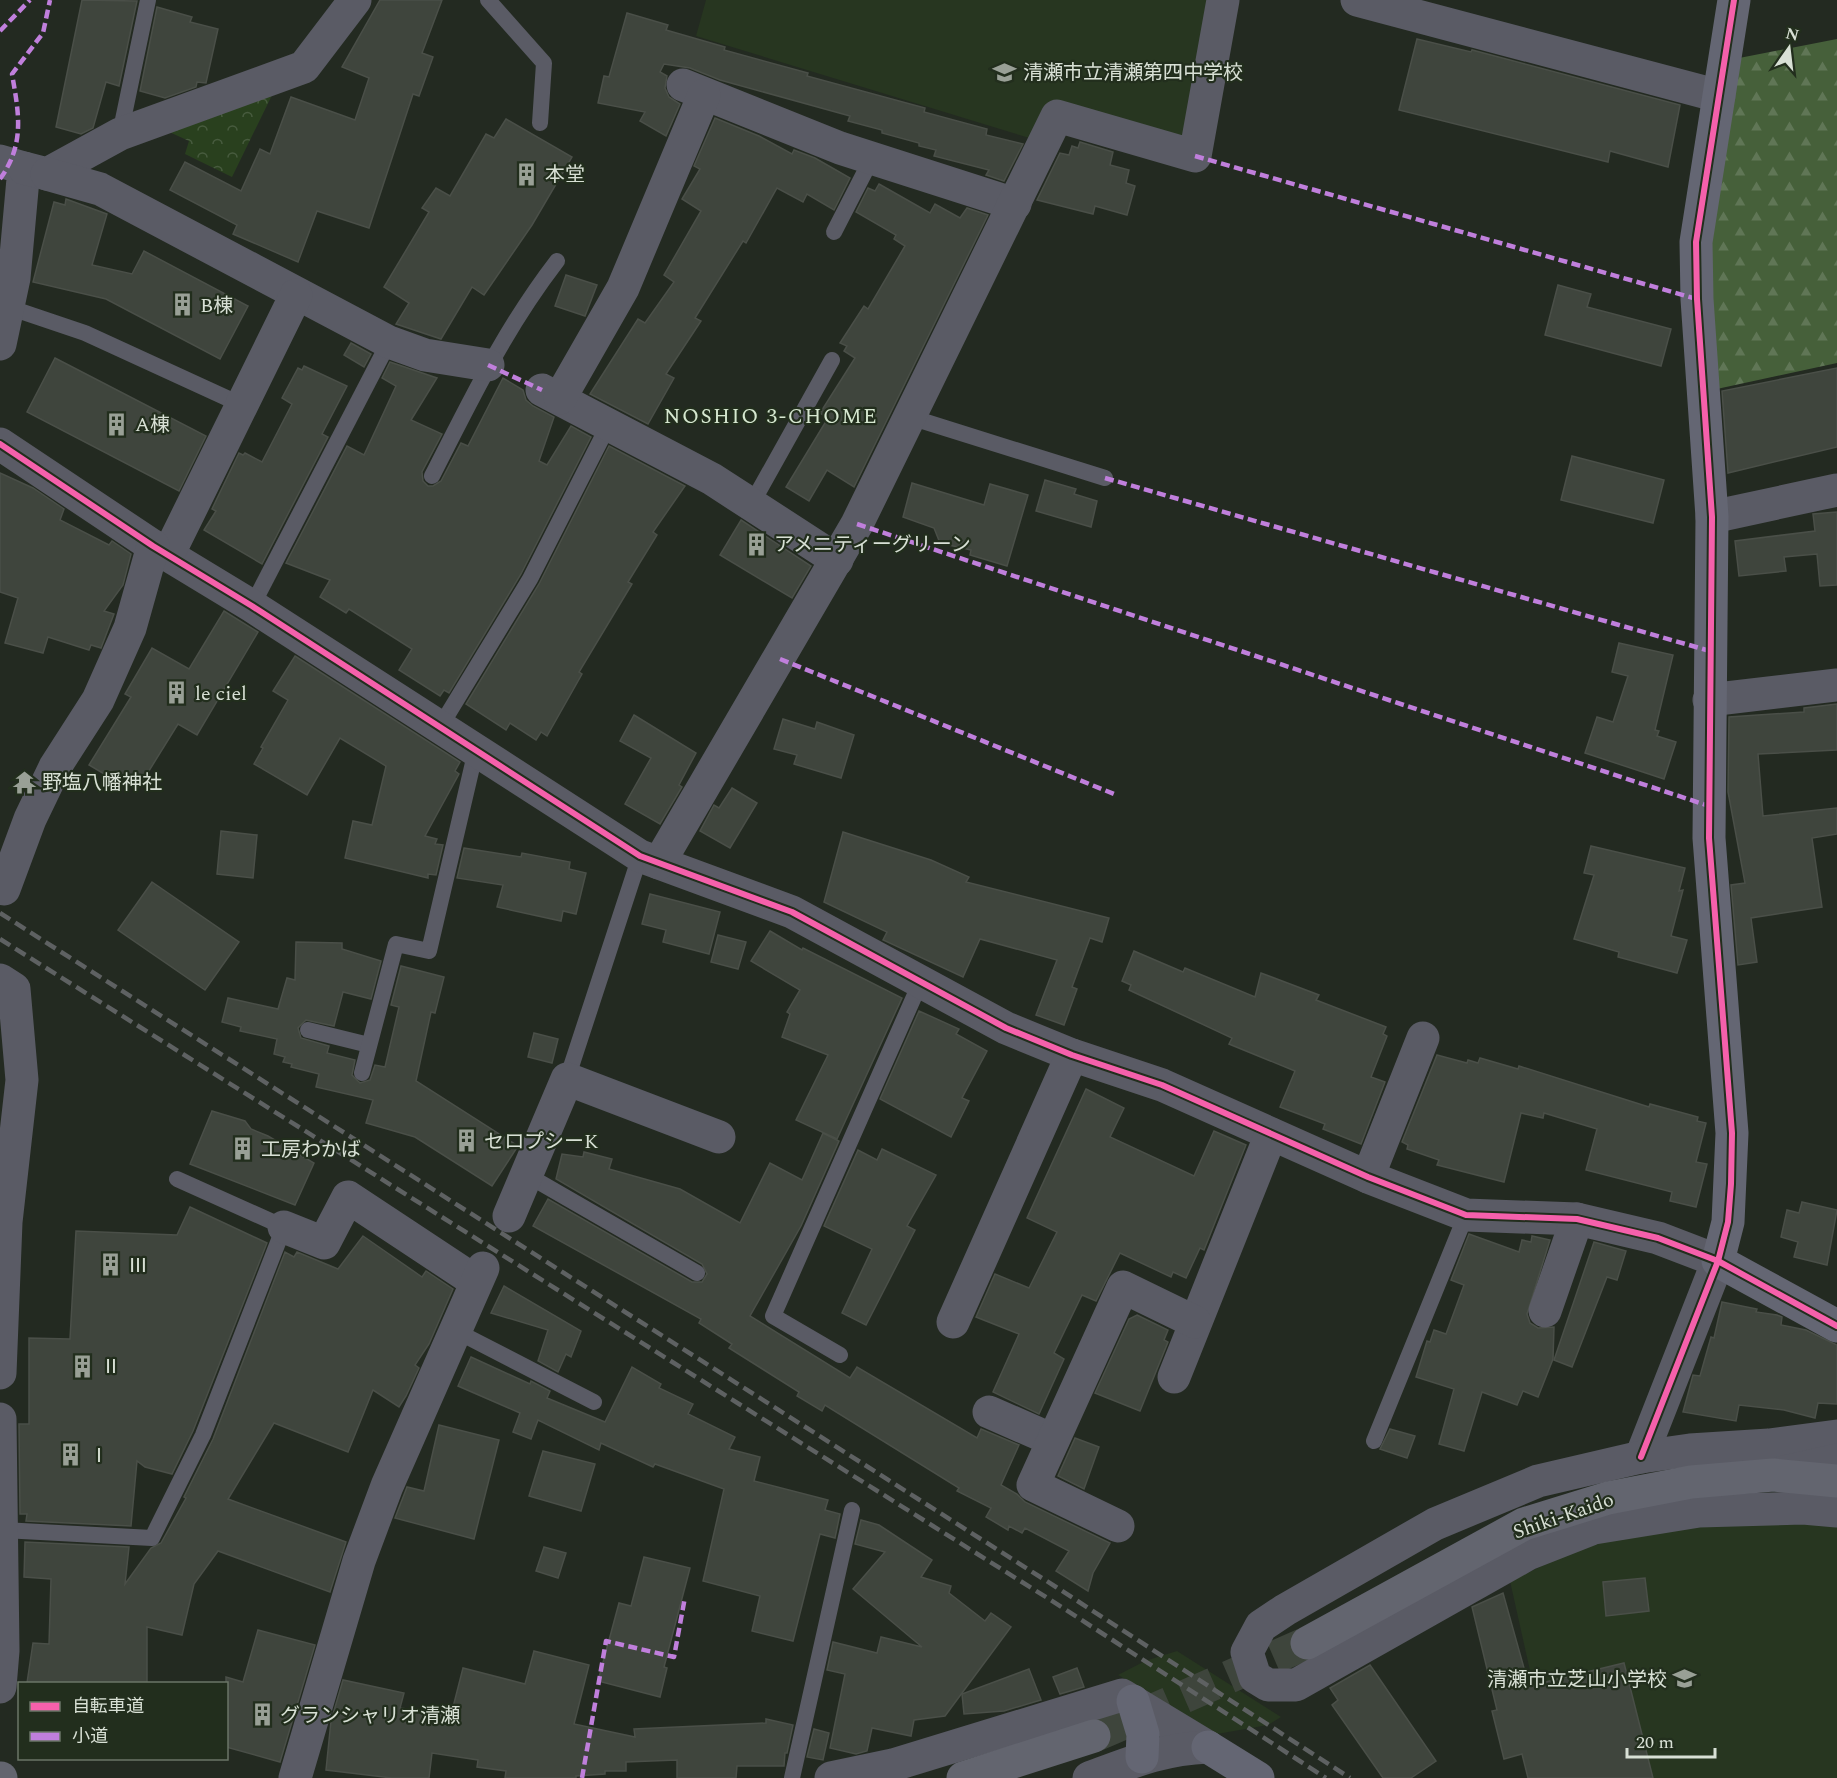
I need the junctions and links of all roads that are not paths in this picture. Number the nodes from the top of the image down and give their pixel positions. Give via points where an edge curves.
1 (148, 0) edge
2 (355, 0) edge
3 (488, 0) edge
4 (1223, 0) edge
5 (1357, 0) edge
6 (1734, 0) edge
7 (1719, 96) junction
8 (540, 123) dead end
9 (120, 134) junction
10 (872, 158) junction
11 (24, 168) edge
12 (1015, 204) junction
13 (834, 232) dead end
14 (557, 261) dead end
15 (296, 296) junction
16 (8, 307) junction
17 (389, 342) junction
18 (0, 344) edge
19 (832, 360) dead end
20 (488, 365) junction
21 (242, 405) junction
22 (910, 417) junction
23 (609, 423) junction
24 (0, 444) edge
25 (432, 476) dead end
26 (1105, 478) dead end
27 (1837, 490) edge
28 (751, 505) junction
29 (1712, 518) junction
30 (161, 551) junction
31 (837, 560) junction
32 (252, 606) junction
33 (1837, 685) edge
34 (1709, 700) junction
35 (440, 727) junction
36 (476, 750) junction
37 (650, 859) junction
38 (4, 889) dead end
39 (0, 980) edge
40 (921, 981) junction
41 (308, 1030) dead end
42 (1423, 1038) dead end
43 (369, 1045) junction
44 (1072, 1055) junction
45 (362, 1073) dead end
46 (567, 1079) junction
47 (1271, 1134) junction
48 (719, 1137) dead end
49 (526, 1176) junction
50 (1368, 1177) junction
51 (177, 1179) dead end
52 (1466, 1215) junction
53 (509, 1216) dead end
54 (1577, 1219) junction
55 (284, 1227) junction
56 (1718, 1261) junction
57 (697, 1273) dead end
58 (1545, 1311) dead end
59 (953, 1322) dead end
60 (1196, 1322) junction
61 (1837, 1326) edge
62 (456, 1331) junction
63 (840, 1355) dead end
64 (0, 1373) edge
65 (1174, 1377) dead end
66 (594, 1402) dead end
67 (989, 1412) dead end
68 (0, 1419) edge
69 (1837, 1436) edge
70 (1053, 1440) junction
71 (1374, 1441) dead end
72 (1641, 1457) junction
73 (1837, 1460) edge
74 (1773, 1474) junction
75 (1837, 1481) edge
76 (852, 1510) dead end
77 (1837, 1511) edge
78 (1118, 1526) dead end
79 (3, 1530) junction
80 (1307, 1643) tunnel mouth
81 (0, 1687) edge
82 (1133, 1701) junction
83 (1094, 1736) tunnel mouth
84 (1208, 1748) junction
85 (1142, 1757) junction
86 (295, 1778) edge
87 (792, 1778) edge
88 (831, 1778) edge
89 (963, 1778) edge
90 (1089, 1778) edge
91 (1258, 1778) edge

1 - 9 lane
2 - 9 street via 304,67
3 - 8 lane via 543,63
4 - 12 street via 1195,156 1057,116
5 - 7 street
6 - 7 street
7 - 29 street via 1696,242
9 - 11 street
10 - 12 street
10 - 13 lane
10 - 23 street via 694,90 623,288 551,394
11 - 15 street via 100,189
11 - 16 street
12 - 22 street
14 - 20 lane via 524,304
15 - 17 street
15 - 21 street
16 - 18 street
16 - 21 lane via 85,333
17 - 20 street via 425,355
17 - 32 lane
19 - 28 lane
20 - 25 lane
21 - 30 street
22 - 26 lane
22 - 31 street
23 - 28 street via 712,479
23 - 35 lane via 530,579
24 - 30 street
27 - 29 street
28 - 31 street
29 - 34 street
30 - 32 street
30 - 38 street via 98,700 50,777 30,819
31 - 37 street
32 - 35 street
33 - 34 street
34 - 56 street via 1709,838 1732,1133 1728,1222
35 - 36 street
36 - 37 street
36 - 43 lane via 429,951 396,944
37 - 40 street via 792,912
37 - 46 lane
39 - 64 street via 14,989 22,1080 6,1222
40 - 44 street via 1006,1028
40 - 63 lane via 772,1316
41 - 43 lane
42 - 50 street
43 - 45 lane
44 - 47 street via 1162,1085
44 - 59 street
46 - 48 street
46 - 49 street
47 - 50 street
47 - 60 street
49 - 53 street
49 - 57 lane
50 - 52 street
51 - 55 lane
52 - 54 street
52 - 71 lane
54 - 56 street via 1658,1238
54 - 58 street
55 - 62 street via 324,1243 348,1197 479,1274
55 - 79 lane via 203,1435 152,1538
56 - 61 street
56 - 72 street
60 - 65 street
60 - 70 street via 1123,1287
62 - 66 lane
62 - 86 street via 387,1486 359,1561
67 - 70 street
68 - 79 street
69 - 72 street
70 - 78 street via 1033,1485
72 - 77 street via 1538,1481 1425,1530 1261,1626 1247,1652 1255,1677 1268,1685 1296,1685 1528,1554 1594,1528 1700,1511
73 - 74 street
74 - 75 main road, Shiki-Kaido
74 - 80 main road, Shiki-Kaido via 1691,1482 1608,1498 1524,1524
76 - 87 lane
79 - 81 street
82 - 84 street
82 - 85 street via 1143,1734
82 - 88 street via 1122,1695 892,1765
83 - 89 main road
84 - 85 street via 1178,1749
84 - 91 street
85 - 90 street

